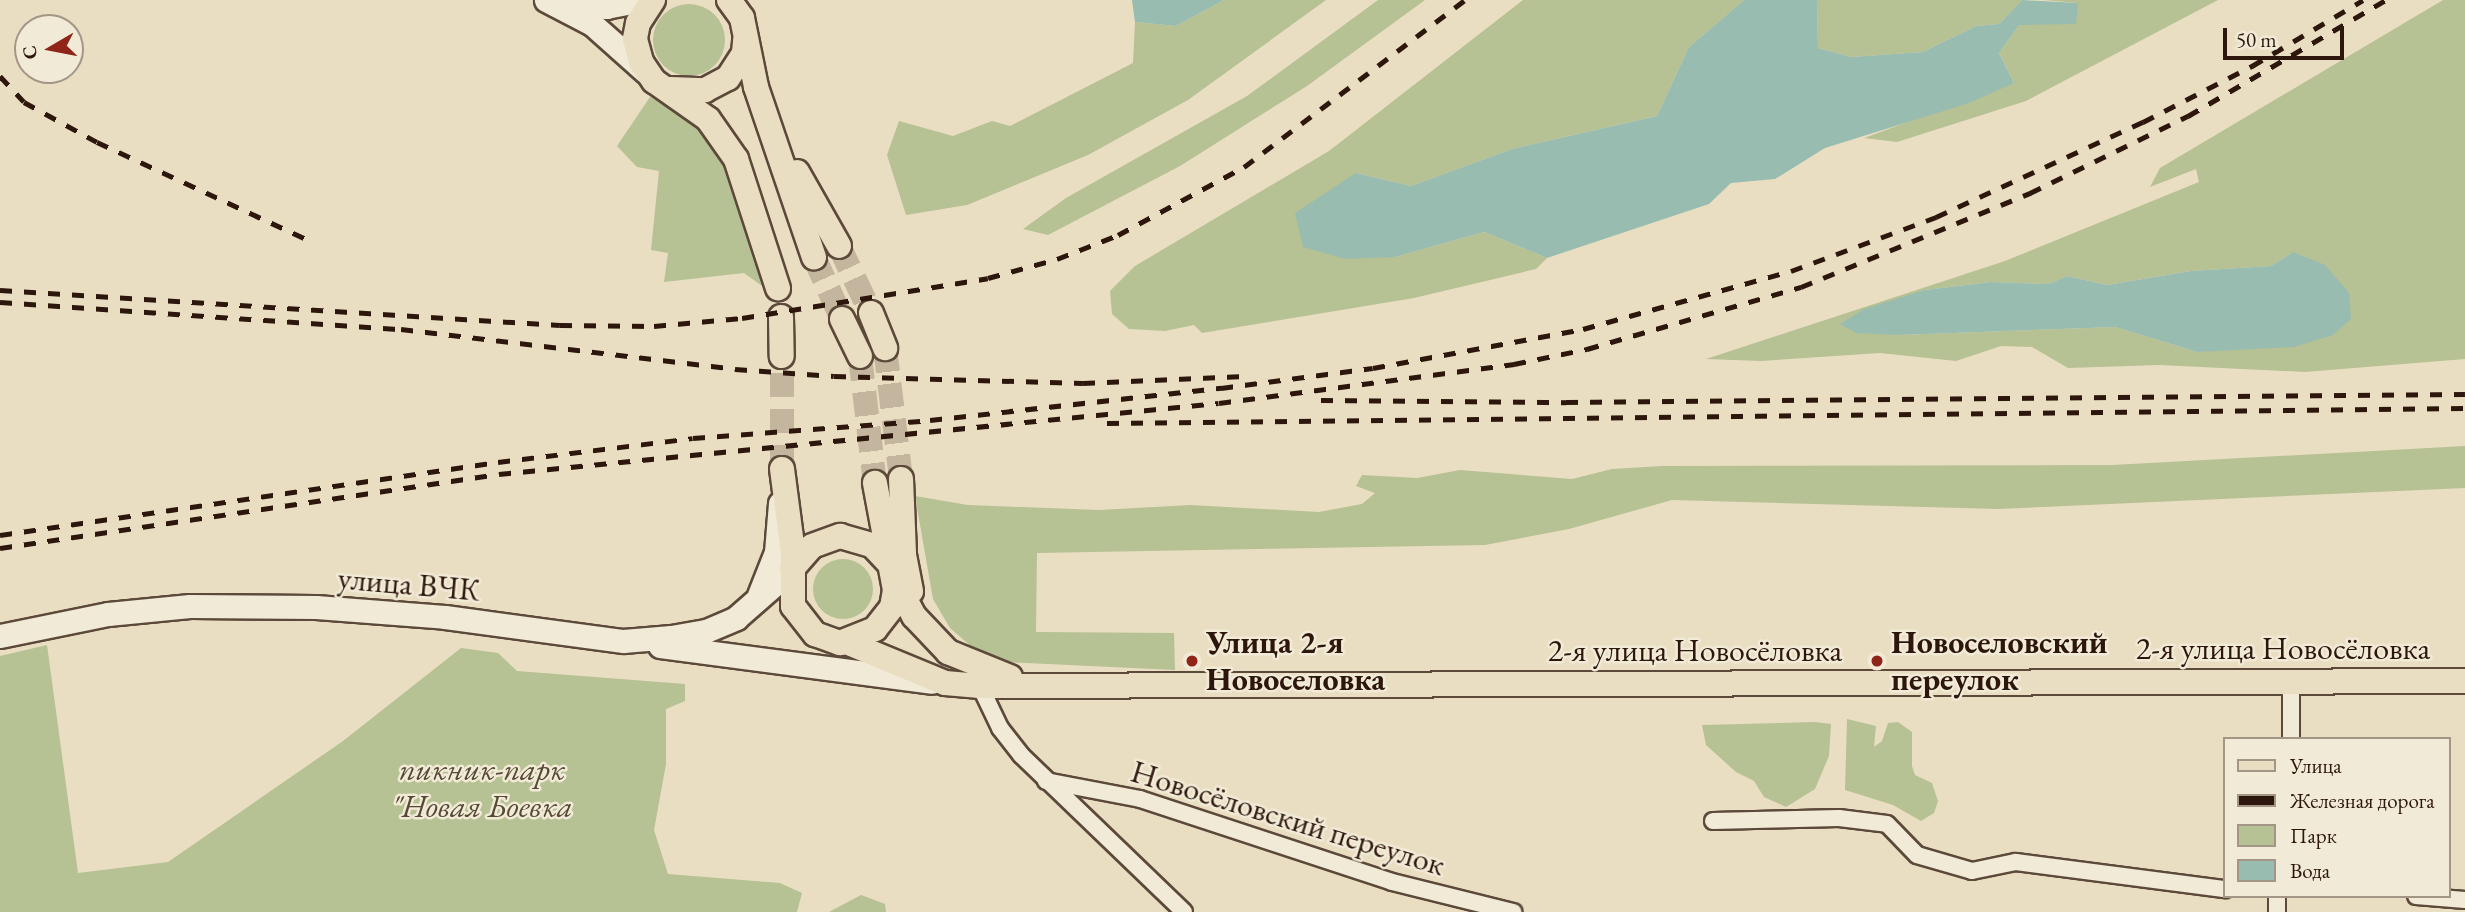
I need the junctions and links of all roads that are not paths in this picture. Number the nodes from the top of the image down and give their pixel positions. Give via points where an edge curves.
1 (546, 0) edge
2 (558, 0) edge
3 (643, 0) edge
4 (653, 0) edge
5 (739, 14) edge
6 (653, 78) junction
7 (768, 120) junction
8 (839, 246) tunnel mouth
9 (814, 257) tunnel mouth
10 (778, 288) dead end
11 (871, 313) tunnel mouth
12 (781, 317) dead end
13 (842, 319) tunnel mouth
14 (886, 348) tunnel mouth
15 (782, 356) tunnel mouth
16 (860, 356) tunnel mouth
17 (782, 469) joint
18 (901, 479) tunnel mouth
19 (875, 484) tunnel mouth
20 (890, 568) junction
21 (792, 569) junction
22 (752, 607) junction
23 (0, 636) edge
24 (934, 638) junction
25 (623, 641) junction
26 (843, 643) junction
27 (765, 661) junction
28 (2291, 681) junction
29 (2465, 681) edge
30 (945, 683) junction
31 (1052, 684) junction
32 (981, 686) junction
33 (2291, 737) edge
34 (1046, 780) junction
35 (1713, 821) dead end
36 (2224, 889) edge
37 (2440, 898) edge
38 (2465, 900) edge
39 (1184, 912) edge
40 (1513, 912) edge

1 - 6 main road via 592,24
2 - 3 main road via 606,7
4 - 6 main road via 638,23 635,39
5 - 6 main road via 737,67 715,86 690,92
5 - 7 main road
6 - 10 main road via 708,120 736,159
7 - 8 main road
7 - 9 main road
11 - 14 main road
12 - 15 main road
13 - 16 main road
17 - 21 main road
17 - 22 main road via 772,572
18 - 24 main road via 909,585
19 - 20 main road
20 - 21 main road via 872,545 840,536 812,546
20 - 24 main road, 2-я улица Новосёловка via 914,616
20 - 26 main road via 895,590 884,621
21 - 22 main road, улица ВЧК
21 - 26 main road via 793,606 803,623 815,634
22 - 25 main road, улица ВЧК via 706,631
23 - 25 main road, улица ВЧК via 108,614 316,607 445,617
24 - 31 main road, 2-я улица Новосёловка via 948,652 989,672
25 - 27 main road, 2-я улица Новосёловка
26 - 27 main road
26 - 30 main road, 2-я улица Новосёловка
27 - 30 main road, 2-я улица Новосёловка
28 - 29 main road, 2-я улица Новосёловка
28 - 31 main road, 2-я улица Новосёловка
28 - 33 street
30 - 32 main road, 2-я улица Новосёловка
31 - 32 main road, 2-я улица Новосёловка
32 - 34 street via 1000,728
34 - 39 street
34 - 40 street, Новосёловский переулок via 1140,799 1392,882
35 - 36 street via 1839,818 1887,824 1917,855 1972,871 2016,862
37 - 38 street

